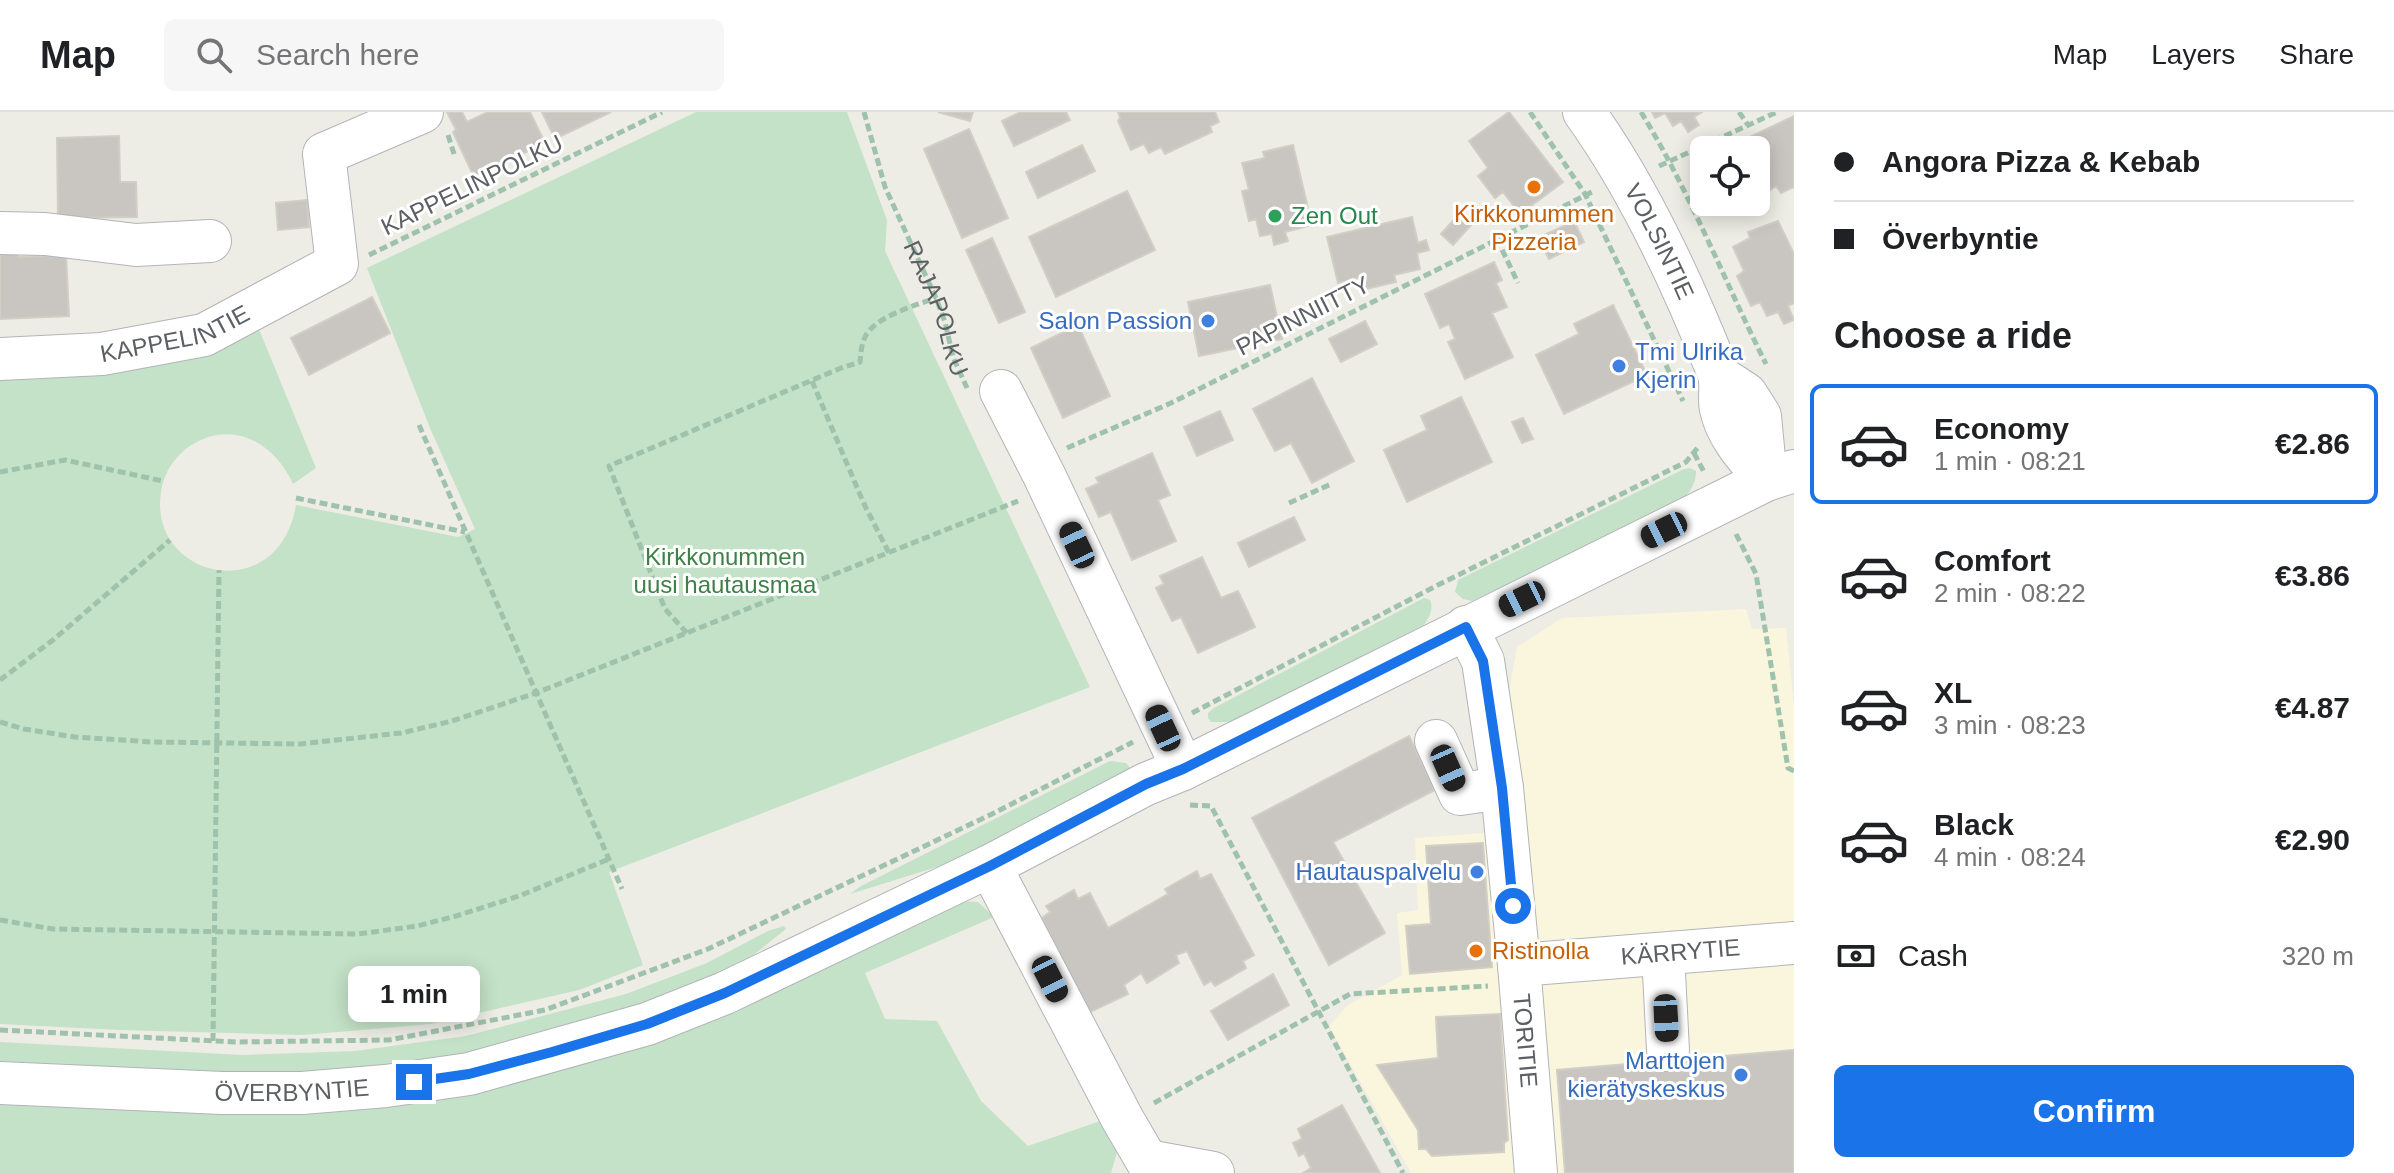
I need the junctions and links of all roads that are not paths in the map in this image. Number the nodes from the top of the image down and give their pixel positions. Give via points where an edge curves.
1 (422, 112) edge
2 (1584, 112) edge
3 (378, 123) edge
4 (0, 233) edge
5 (210, 241) dead end
6 (0, 359) edge
7 (1720, 377) junction
8 (984, 391) road end
9 (1780, 476) edge
10 (1466, 627) junction
11 (1436, 741) dead end
12 (1184, 787) junction
13 (1502, 788) junction
14 (990, 866) junction
15 (1794, 943) edge
16 (1663, 954) junction
17 (1520, 974) junction
18 (1668, 1050) dead end
19 (0, 1083) edge
20 (1213, 1173) edge
21 (1536, 1173) edge

1 - 3 street
2 - 7 street, VOLSINTIE via 1668,259
3 - 6 street, KAPPELINTIE via 324,154 337,264 204,335 102,354
4 - 5 street via 136,245
7 - 9 street, VOLSINTIE via 1746,394 1760,416
7 - 9 street, VOLSINTIE via 1711,442
8 - 12 street, RAJAPOLKU via 1023,488 1163,728
9 - 10 street, ÖVERBYNTIE
10 - 12 street, ÖVERBYNTIE
10 - 13 street, TORITIE via 1483,661
11 - 13 street via 1460,794
12 - 14 street, ÖVERBYNTIE via 1146,784
13 - 17 street, TORITIE
14 - 19 street, ÖVERBYNTIE via 725,993 647,1024 469,1074 302,1093
14 - 20 street via 1147,1161
15 - 16 street, KÄRRYTIE
16 - 17 street, KÄRRYTIE
16 - 18 street
17 - 21 street, TORITIE

